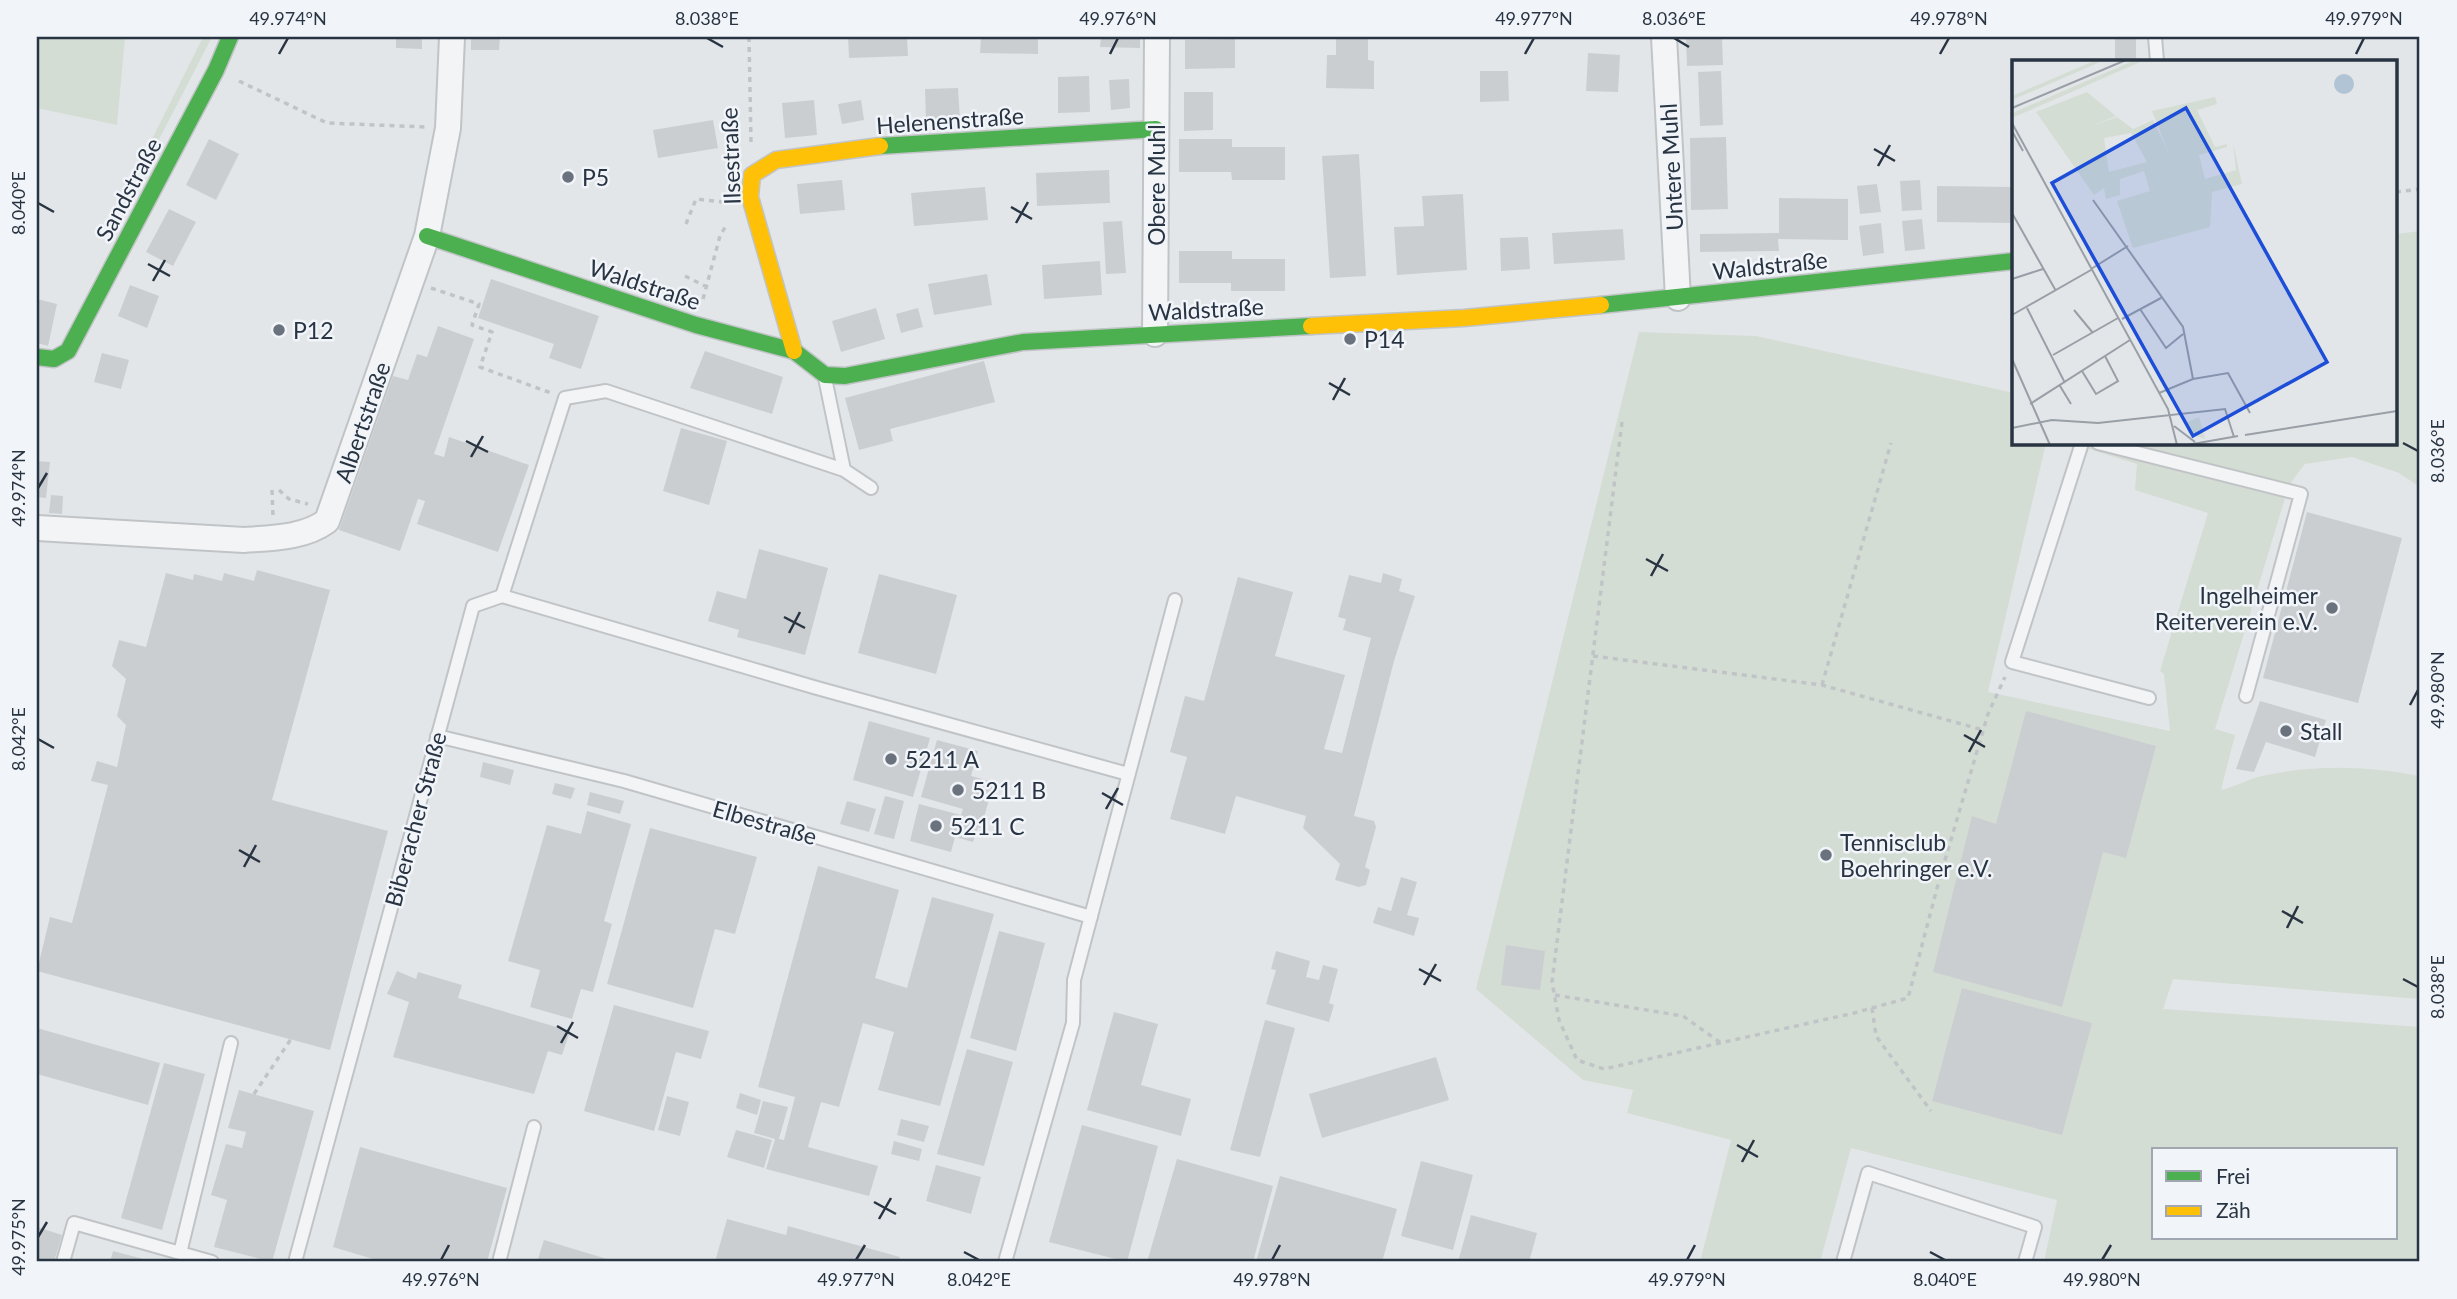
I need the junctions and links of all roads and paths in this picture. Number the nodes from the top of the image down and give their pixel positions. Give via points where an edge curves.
1 (230, 37) edge
2 (452, 37) edge
3 (749, 37) edge
4 (1157, 37) edge
5 (1664, 37) edge
6 (2155, 37) edge
7 (2157, 60) edge
8 (216, 70) junction
9 (448, 128) junction
10 (1156, 129) junction
11 (752, 175) junction
12 (2420, 189) edge
13 (2398, 192) edge
14 (744, 201) junction
15 (686, 224) dead end
16 (427, 236) junction
17 (2012, 261) edge
18 (685, 276) dead end
19 (422, 285) dead end
20 (707, 287) junction
21 (1678, 298) junction
22 (696, 325) junction
23 (1155, 334) junction
24 (794, 351) junction
25 (37, 357) edge
26 (825, 376) junction
27 (565, 398) junction
28 (1622, 422) dead end
29 (1891, 443) dead end
30 (2082, 444) edge
31 (2102, 444) edge
32 (845, 470) junction
33 (871, 488) dead end
34 (279, 490) dead end
35 (332, 510) junction
36 (37, 528) edge
37 (502, 596) junction
38 (1175, 600) dead end
39 (1593, 656) junction
40 (2012, 662) junction
41 (1822, 685) junction
42 (2246, 696) dead end
43 (2149, 698) dead end
44 (1983, 730) junction
45 (438, 736) junction
46 (1128, 774) junction
47 (1091, 916) junction
48 (1554, 995) junction
49 (1872, 1008) junction
50 (291, 1039) dead end
51 (231, 1043) dead end
52 (1721, 1043) junction
53 (254, 1094) dead end
54 (1931, 1111) dead end
55 (534, 1127) dead end
56 (180, 1253) junction
57 (63, 1262) edge
58 (212, 1262) edge
59 (295, 1262) edge
60 (499, 1262) edge
61 (1005, 1262) edge
62 (1843, 1262) edge
63 (2025, 1262) edge

1 - 8 street, Sandstraße
2 - 9 street, Albertstraße
3 - 11 path, Ilsestraße
4 - 10 street, Obere Muhl
5 - 21 street, Untere Muhl
6 - 7 lane
8 - 9 path via 327,123
8 - 25 street, Sandstraße via 68,351 51,361
9 - 16 street, Albertstraße
10 - 11 street, Helenenstraße via 891,145 776,160
10 - 23 street, Obere Muhl
11 - 14 street, Ilsestraße
12 - 13 path
14 - 15 path via 696,199
14 - 20 path via 720,236
14 - 24 street, Ilsestraße
16 - 22 street, Waldstraße
16 - 35 street, Albertstraße
17 - 21 street, Waldstraße
18 - 20 path
19 - 27 path via 479,304 472,325 492,332 480,367
20 - 22 path
21 - 23 street, Waldstraße via 1464,318
22 - 24 street, Waldstraße
23 - 26 street, Waldstraße via 1023,342
24 - 26 street, Waldstraße
26 - 32 lane
27 - 32 lane via 606,391
27 - 37 lane
28 - 39 path
29 - 41 path
30 - 40 lane
31 - 42 lane via 2301,494
32 - 33 lane
34 - 35 path via 289,499
35 - 36 street, Albertstraße via 317,528 254,539
37 - 45 lane, Biberacher Straße via 473,606
37 - 46 lane
38 - 46 lane
39 - 41 path
39 - 48 path
40 - 43 lane
40 - 44 path
41 - 44 path
44 - 49 path via 1908,998
45 - 47 lane, Elbestraße via 624,781
45 - 59 lane, Biberacher Straße
46 - 47 lane
47 - 61 lane via 1074,980 1073,1023
48 - 52 path via 1684,1016
48 - 52 path via 1559,1020 1577,1060 1604,1069
49 - 52 path
49 - 54 path via 1876,1036
50 - 53 path, bridge
51 - 56 lane
55 - 60 lane
56 - 57 lane via 74,1223
56 - 58 lane
62 - 63 lane via 1868,1173 2035,1227

